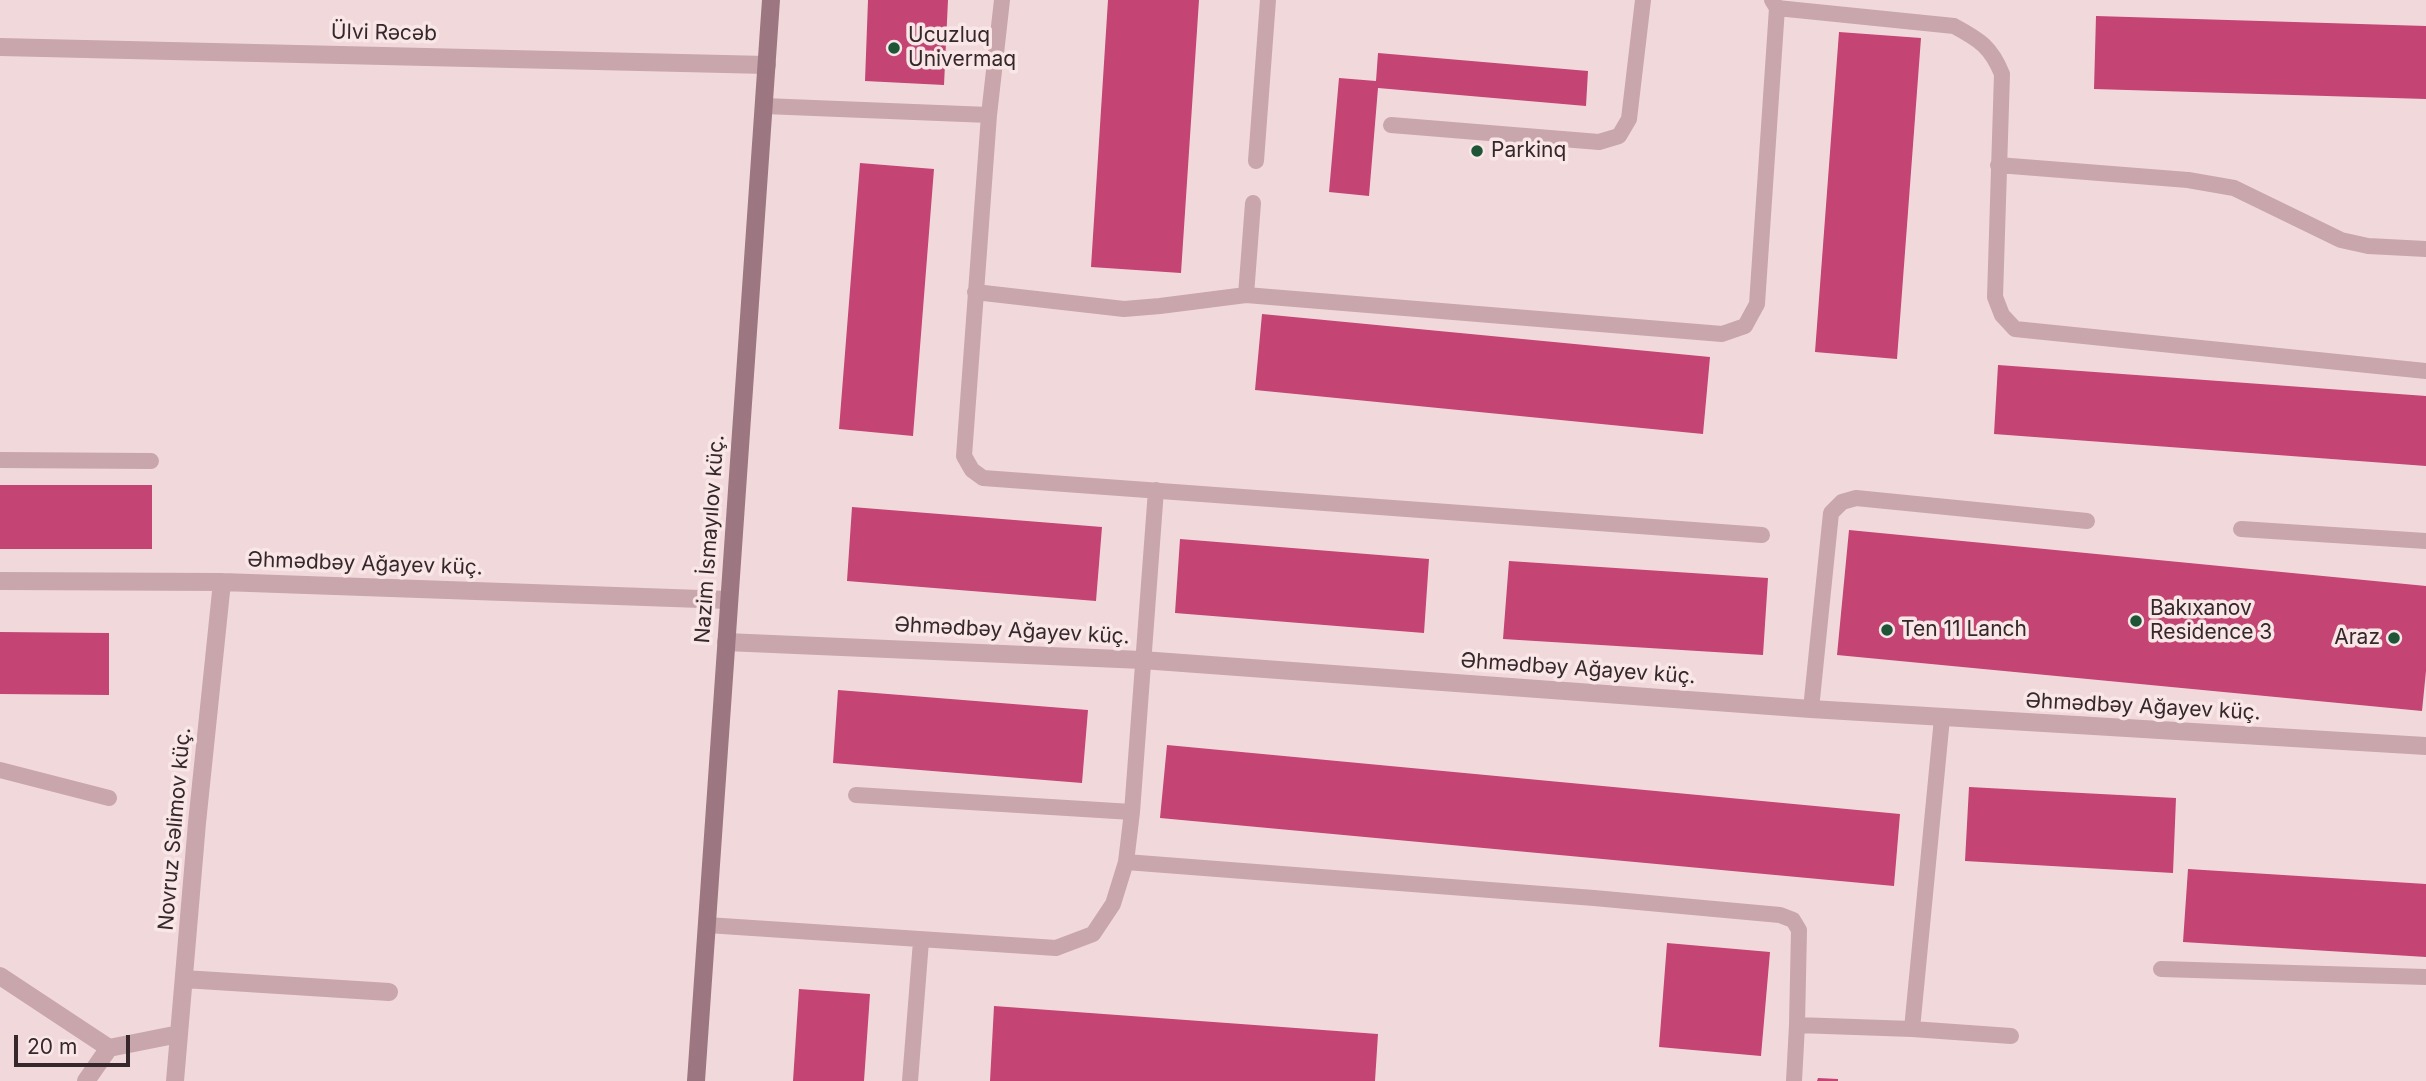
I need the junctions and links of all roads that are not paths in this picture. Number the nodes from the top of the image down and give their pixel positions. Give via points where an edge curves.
1 (771, 0) edge
2 (1002, 0) edge
3 (1268, 0) edge
4 (1643, 0) edge
5 (1775, 4) edge
6 (0, 47) edge
7 (766, 65) junction
8 (764, 106) junction
9 (989, 115) junction
10 (1391, 125) dead end
11 (1256, 160) dead end
12 (1998, 165) junction
13 (1253, 203) dead end
14 (2426, 249) edge
15 (975, 292) junction
16 (1246, 295) junction
17 (2426, 371) edge
18 (0, 460) edge
19 (151, 461) dead end
20 (1156, 490) junction
21 (2087, 521) dead end
22 (2241, 529) dead end
23 (1762, 535) dead end
24 (2426, 541) edge
25 (0, 581) edge
26 (222, 582) junction
27 (729, 600) junction
28 (726, 642) junction
29 (1142, 660) junction
30 (1811, 709) junction
31 (1942, 718) junction
32 (2426, 746) edge
33 (0, 770) edge
34 (856, 795) dead end
35 (109, 798) dead end
36 (1132, 812) junction
37 (1126, 862) junction
38 (707, 925) junction
39 (921, 941) junction
40 (2161, 969) dead end
41 (0, 976) edge
42 (2426, 977) edge
43 (184, 979) junction
44 (389, 992) dead end
45 (1797, 1026) junction
46 (1912, 1029) junction
47 (178, 1034) junction
48 (2011, 1036) dead end
49 (109, 1048) junction
50 (86, 1081) edge
51 (175, 1081) edge
52 (696, 1081) edge
53 (911, 1081) edge
54 (1794, 1081) edge

1 - 7 street, Nazim İsmayılov küç.
2 - 9 lane
3 - 11 lane
4 - 10 lane via 1629,119 1619,136 1599,142
5 - 12 lane via 1954,26 1978,38 1994,54 2002,74
5 - 16 lane via 1757,304 1745,326 1722,334
6 - 7 street, Ülvi Rəcəb
7 - 8 street, Nazim İsmayılov küç.
8 - 9 lane
8 - 27 street, Nazim İsmayılov küç.
9 - 15 lane
12 - 14 lane via 2188,180 2234,188 2341,240
12 - 17 lane via 1995,297 2002,315 2015,329
13 - 16 lane
15 - 16 lane via 1124,309
15 - 20 lane via 964,456 972,470 984,478
18 - 19 lane
20 - 23 lane
20 - 29 lane
21 - 30 lane via 1856,498 1842,502 1831,513
22 - 24 lane
25 - 26 street, Əhmədbəy Ağayev küç.
26 - 27 street, Əhmədbəy Ağayev küç.
26 - 43 street, Novruz Səlimov küç.
27 - 28 street, Nazim İsmayılov küç.
28 - 29 street, Əhmədbəy Ağayev küç.
28 - 38 street, Nazim İsmayılov küç.
29 - 30 street, Əhmədbəy Ağayev küç.
29 - 36 lane
30 - 31 street, Əhmədbəy Ağayev küç.
31 - 32 street, Əhmədbəy Ağayev küç.
31 - 46 lane
33 - 35 lane
34 - 36 lane
36 - 37 lane
37 - 39 lane via 1113,904 1093,934 1056,948
37 - 45 lane via 1780,915 1793,920 1799,930
38 - 39 lane
38 - 52 street, Nazim İsmayılov küç.
39 - 53 lane
40 - 42 lane
41 - 49 street
43 - 44 street
43 - 47 street, Novruz Səlimov küç.
45 - 46 lane
45 - 54 lane
46 - 48 lane
47 - 49 street
47 - 51 street, Novruz Səlimov küç.
49 - 50 street

